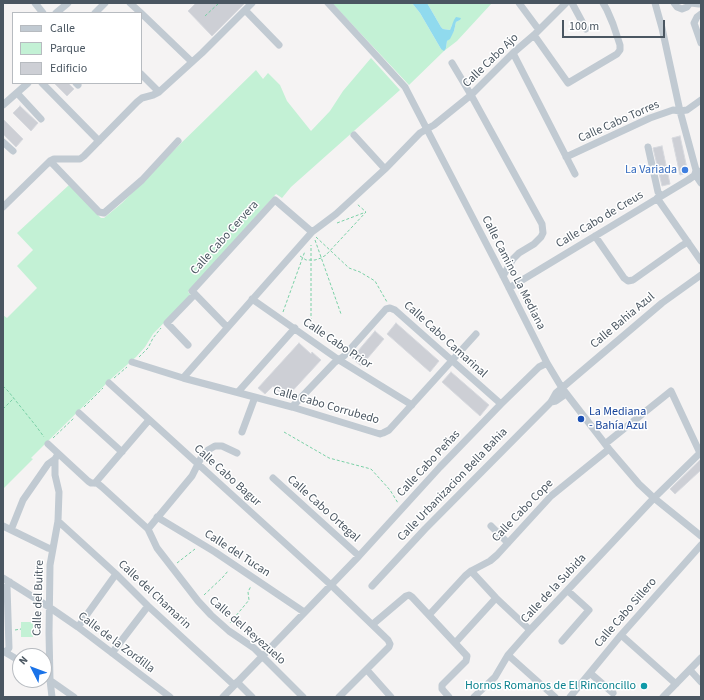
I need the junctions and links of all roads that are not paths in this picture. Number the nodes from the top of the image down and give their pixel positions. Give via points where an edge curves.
1 (35, 3) edge
2 (105, 3) edge
3 (130, 3) edge
4 (252, 3) edge
5 (328, 3) edge
6 (519, 3) edge
7 (566, 3) edge
8 (572, 3) edge
9 (603, 3) edge
10 (655, 3) edge
11 (674, 3) edge
12 (691, 3) edge
13 (68, 4) edge
14 (701, 4) edge
15 (246, 10) junction
16 (42, 12) edge
17 (57, 12) edge
18 (96, 12) edge
19 (140, 12) edge
20 (142, 14) edge
21 (701, 14) edge
22 (586, 29) dead end
23 (536, 33) junction
24 (701, 43) edge
25 (279, 44) dead end
26 (513, 53) junction
27 (192, 62) junction
28 (452, 63) dead end
29 (142, 75) edge
30 (27, 84) edge
31 (43, 84) edge
32 (159, 92) junction
33 (17, 93) junction
34 (471, 95) junction
35 (701, 100) edge
36 (3, 105) edge
37 (680, 111) junction
38 (41, 119) dead end
39 (426, 129) junction
40 (354, 135) dead end
41 (99, 141) junction
42 (178, 141) dead end
43 (3, 142) edge
44 (648, 148) dead end
45 (13, 151) dead end
46 (566, 157) junction
47 (50, 161) junction
48 (385, 168) junction
49 (698, 172) edge
50 (575, 174) dead end
51 (701, 183) edge
52 (659, 197) junction
53 (3, 207) edge
54 (312, 232) junction
55 (594, 236) junction
56 (688, 242) junction
57 (701, 261) edge
58 (701, 275) edge
59 (503, 276) junction
60 (509, 288) junction
61 (193, 292) junction
62 (252, 299) junction
63 (227, 327) junction
64 (294, 328) junction
65 (476, 334) dead end
66 (188, 345) dead end
67 (339, 360) junction
68 (452, 361) junction
69 (132, 362) dead end
70 (547, 363) junction
71 (182, 378) junction
72 (109, 383) dead end
73 (562, 387) junction
74 (238, 392) junction
75 (566, 394) junction
76 (255, 397) junction
77 (552, 402) junction
78 (501, 404) junction
79 (412, 405) junction
80 (292, 407) junction
81 (79, 413) dead end
82 (149, 420) junction
83 (242, 432) dead end
84 (48, 444) road end
85 (607, 447) junction
86 (122, 452) junction
87 (701, 452) edge
88 (237, 453) dead end
89 (56, 457) junction
90 (198, 464) junction
91 (273, 478) dead end
92 (95, 483) junction
93 (654, 498) junction
94 (157, 517) junction
95 (58, 521) junction
96 (3, 526) edge
97 (491, 526) dead end
98 (148, 529) junction
99 (11, 530) junction
100 (701, 536) edge
101 (508, 543) junction
102 (701, 545) edge
103 (52, 549) junction
104 (359, 556) junction
105 (471, 571) junction
106 (116, 574) junction
107 (3, 578) edge
108 (10, 582) junction
109 (331, 585) junction
110 (372, 586) dead end
111 (568, 591) junction
112 (496, 598) junction
113 (148, 606) junction
114 (49, 607) junction
115 (304, 612) junction
116 (429, 615) junction
117 (373, 624) junction
118 (78, 627) junction
119 (530, 630) junction
120 (621, 635) junction
121 (562, 641) dead end
122 (455, 643) junction
123 (48, 648) edge
124 (5, 651) edge
125 (112, 654) junction
126 (508, 655) junction
127 (262, 656) junction
128 (701, 658) edge
129 (367, 670) junction
130 (690, 670) junction
131 (590, 673) junction
132 (52, 682) edge
133 (701, 682) edge
134 (236, 684) junction
135 (676, 684) junction
136 (613, 693) dead end
137 (74, 697) edge
138 (170, 697) edge
139 (223, 697) edge
140 (252, 697) edge
141 (303, 697) edge
142 (339, 697) edge
143 (391, 697) edge
144 (449, 697) edge
145 (474, 697) edge
146 (555, 697) edge
147 (570, 697) edge
148 (663, 697) edge

1 - 16 street
2 - 18 street
3 - 19 street
4 - 15 street
5 - 39 street, Calle Camino La Mediana via 405,87
6 - 23 street
7 - 23 street, Calle Cabo Ajo
8 - 22 street
9 - 23 street via 613,24 620,50 568,83
10 - 37 street
11 - 12 street via 677,8 682,9
12 - 14 street
13 - 17 street
15 - 25 street
15 - 27 street
20 - 27 street
21 - 24 street via 694,23
23 - 26 street, Calle Cabo Ajo
26 - 34 street, Calle Cabo Ajo
26 - 46 street
27 - 32 street
28 - 34 street
29 - 32 street
30 - 33 street
31 - 41 street
32 - 41 street via 142,98
33 - 36 street
33 - 38 street
34 - 39 street, Calle Cabo Ajo
34 - 59 street via 543,228 541,237 512,260
35 - 37 street, Calle Cabo Torres via 687,110
37 - 46 street, Calle Cabo Torres via 673,110 650,118
37 - 49 street
39 - 48 street
39 - 59 street, Calle Camino La Mediana
40 - 48 street
41 - 47 street via 80,159
42 - 47 street via 142,180 102,213
43 - 45 street
44 - 52 street
46 - 50 street
47 - 53 street
48 - 54 street via 336,214
49 - 51 street
49 - 52 street, Calle Cabo de Creus
52 - 55 street, Calle Cabo de Creus
52 - 56 street
54 - 61 street, Calle Cabo Cervera via 275,200
54 - 62 street
55 - 56 street via 628,281
55 - 60 street, Calle Cabo de Creus
56 - 57 street
58 - 73 street, Calle Bahia Azul via 662,303
59 - 60 street, Calle Camino La Mediana
60 - 70 street, Calle Camino La Mediana
61 - 63 street
61 - 66 street, Calle Cabo Cervera via 167,323
62 - 63 street
62 - 64 street, Calle Cabo Prior
63 - 71 street
64 - 67 street, Calle Cabo Prior
64 - 74 street
65 - 68 street, Calle Cabo Corrubedo
67 - 68 street, Calle Cabo Camarinal via 386,309 390,308
67 - 79 street, Calle Cabo Prior
67 - 80 street, Calle Cabo Camarinal
68 - 78 street, Calle Cabo Camarinal
68 - 79 street, Calle Cabo Corrubedo
69 - 71 street, Calle Cabo Corrubedo
70 - 73 street, Calle Camino La Mediana
70 - 78 street, Calle Cabo Peñas via 539,367
71 - 74 street, Calle Cabo Corrubedo
72 - 82 street, Calle Cabo Bagur
73 - 75 street, Calle Camino La Mediana
73 - 77 street, Calle Urbanizacion Bella Bahia via 556,392
74 - 76 street, Calle Cabo Corrubedo
75 - 77 street, Calle Urbanizacion Bella Bahia
75 - 85 street, Calle Camino La Mediana
76 - 80 street, Calle Cabo Corrubedo
76 - 83 street
77 - 110 street, Calle Urbanizacion Bella Bahia
78 - 104 street, Calle Cabo Peñas via 440,466
79 - 80 street, Calle Cabo Corrubedo via 389,430 380,434
81 - 86 street
82 - 86 street
82 - 90 street, Calle Cabo Bagur
84 - 89 street, Calle del Reyezuelo
85 - 87 street, Calle Cabo Cope via 671,391
85 - 93 street, Calle Camino La Mediana
85 - 101 street, Calle Cabo Cope via 551,496
86 - 92 street
87 - 93 street, Calle de la Subida
88 - 90 street via 222,446 215,446 208,450
89 - 92 street, Calle del Reyezuelo via 88,481
89 - 95 street, Calle del Buitre
89 - 99 street via 48,464 23,500
90 - 94 street via 192,476
90 - 109 street, Calle Cabo Bagur
91 - 104 street, Calle Cabo Ortegal
92 - 98 street, Calle del Reyezuelo
93 - 100 street, Calle Camino La Mediana
93 - 111 street, Calle de la Subida
94 - 98 street
94 - 115 street, Calle del Tucan
95 - 103 street, Calle del Buitre
95 - 106 street, Calle del Chamarin
96 - 99 street
97 - 101 street
98 - 127 street, Calle del Reyezuelo via 157,548 210,615
99 - 103 street
101 - 105 street, Calle Cabo Cope via 490,561
102 - 120 street, Calle Cabo Sillero
103 - 114 street, Calle del Buitre
104 - 109 street, Calle Cabo Peñas
105 - 112 street
105 - 116 street, Calle Cabo Cope
106 - 113 street, Calle del Chamarin
106 - 118 street
107 - 108 street, Calle de la Zordilla
108 - 114 street, Calle de la Zordilla
108 - 124 street via 7,586 9,648
109 - 115 street, Calle Cabo Peñas
109 - 117 street, Calle Cabo Bagur
111 - 119 street, Calle de la Subida
111 - 121 street via 589,610
112 - 119 street
112 - 122 street
113 - 125 street
113 - 134 street, Calle del Chamarin
114 - 118 street, Calle de la Zordilla
114 - 123 street, Calle del Buitre
115 - 127 street, Calle Cabo Peñas
116 - 117 street via 409,595
116 - 122 street
117 - 129 street, Calle Cabo Bagur via 388,640 390,646
118 - 125 street, Calle de la Zordilla
119 - 126 street, Calle de la Subida
120 - 131 street, Calle Cabo Sillero
120 - 135 street
122 - 144 street via 467,654 467,659 442,686
125 - 138 street, Calle de la Zordilla
126 - 145 street, Calle de la Subida via 495,677
126 - 146 street
127 - 134 street, Calle Cabo Peñas
127 - 141 street, Calle del Reyezuelo
128 - 130 street
129 - 142 street
129 - 143 street
130 - 133 street
130 - 135 street
131 - 136 street
131 - 147 street, Calle Cabo Sillero
132 - 137 street
134 - 139 street, Calle Cabo Peñas
134 - 140 street, Calle del Chamarin
135 - 148 street

